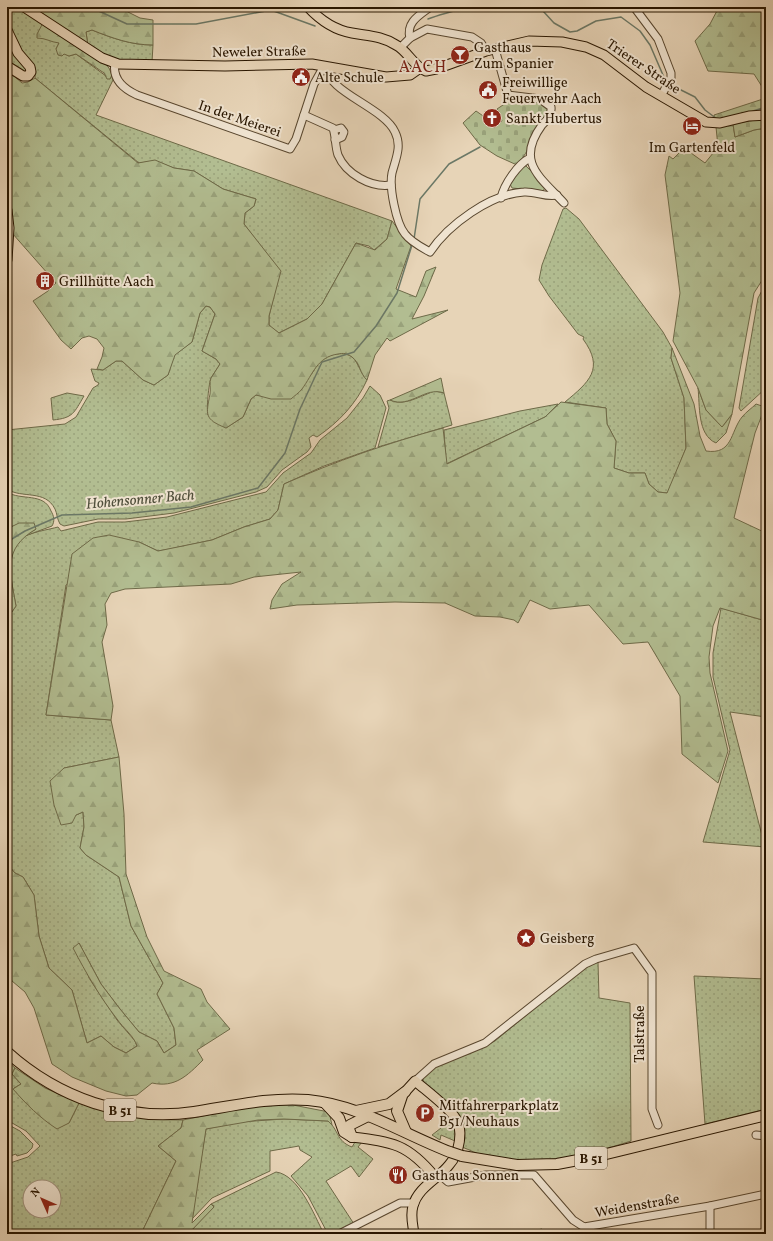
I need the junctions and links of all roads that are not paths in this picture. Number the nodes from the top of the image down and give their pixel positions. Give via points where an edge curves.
1 (24, 7) edge
2 (308, 7) edge
3 (634, 7) edge
4 (429, 8) dead end
5 (32, 10) edge
6 (7, 30) edge
7 (410, 38) junction
8 (485, 46) junction
9 (401, 47) junction
10 (115, 63) junction
11 (7, 66) edge
12 (326, 66) junction
13 (420, 68) junction
14 (661, 96) junction
15 (304, 115) junction
16 (762, 115) edge
17 (530, 158) junction
18 (508, 184) junction
19 (391, 185) junction
20 (512, 194) junction
21 (557, 195) junction
22 (501, 198) junction
23 (564, 203) dead end
24 (7, 210) edge
25 (7, 260) edge
26 (7, 1052) edge
27 (415, 1081) junction
28 (405, 1092) junction
29 (325, 1103) junction
30 (356, 1111) junction
31 (766, 1115) edge
32 (368, 1116) junction
33 (658, 1125) dead end
34 (406, 1132) junction
35 (756, 1135) dead end
36 (766, 1136) edge
37 (352, 1137) junction
38 (437, 1175) junction
39 (766, 1194) edge
40 (415, 1203) junction
41 (710, 1206) junction
42 (339, 1234) edge
43 (414, 1234) edge
44 (710, 1234) edge

1 - 5 main road, Neweler Straße
2 - 9 main road via 332,27 379,37
3 - 14 street via 660,42 671,73 669,83
4 - 7 street via 414,21 409,30
5 - 10 main road, Neweler Straße via 97,54
6 - 11 main road via 31,72 28,76 23,76
7 - 8 street via 427,29 469,36
7 - 9 street
8 - 13 main road, Trierer Straße via 432,70
8 - 14 main road, Trierer Straße via 529,41 579,45 604,55
8 - 17 street via 508,95 540,98 551,108 549,116 537,133
9 - 13 main road
10 - 12 main road, Neweler Straße
10 - 15 street, In der Meierei via 118,81 137,95 290,149
12 - 13 main road, Neweler Straße via 386,77 410,75
12 - 15 street, In der Meierei via 312,88
12 - 19 street via 335,85 374,110 394,129 399,146
14 - 16 main road, Trierer Straße via 709,123
15 - 19 street via 329,125 334,130 340,160 351,172 380,186
17 - 18 street via 522,163
17 - 21 street via 532,168
18 - 20 street
18 - 22 street
19 - 22 street via 403,232 411,241 430,252 457,222
20 - 21 street via 525,192
20 - 22 street
21 - 23 street
24 - 25 main road
26 - 29 highway, B 51 via 36,1075 70,1095 117,1110 165,1114 272,1100 291,1099
27 - 28 main road
27 - 33 street, Talstraße via 434,1064 485,1043 585,964 634,948 652,974 652,1109
27 - 38 main road via 455,1117 460,1133 455,1156 449,1166
28 - 30 highway via 389,1104
28 - 34 highway via 398,1102 397,1110
29 - 30 highway, B 51
29 - 37 highway via 338,1116 344,1132
30 - 32 highway, B 51
31 - 34 highway, B 51, bridge via 594,1157 562,1163 518,1166 462,1156
32 - 34 highway, B 51
32 - 37 highway via 350,1125
35 - 36 street
37 - 38 main road via 382,1140 401,1146
38 - 40 main road
38 - 41 street, Weidenstraße via 448,1182 486,1175 534,1176 573,1220 584,1227
39 - 41 street, Weidenstraße
40 - 42 street via 400,1203
40 - 43 main road via 412,1218
41 - 44 street

